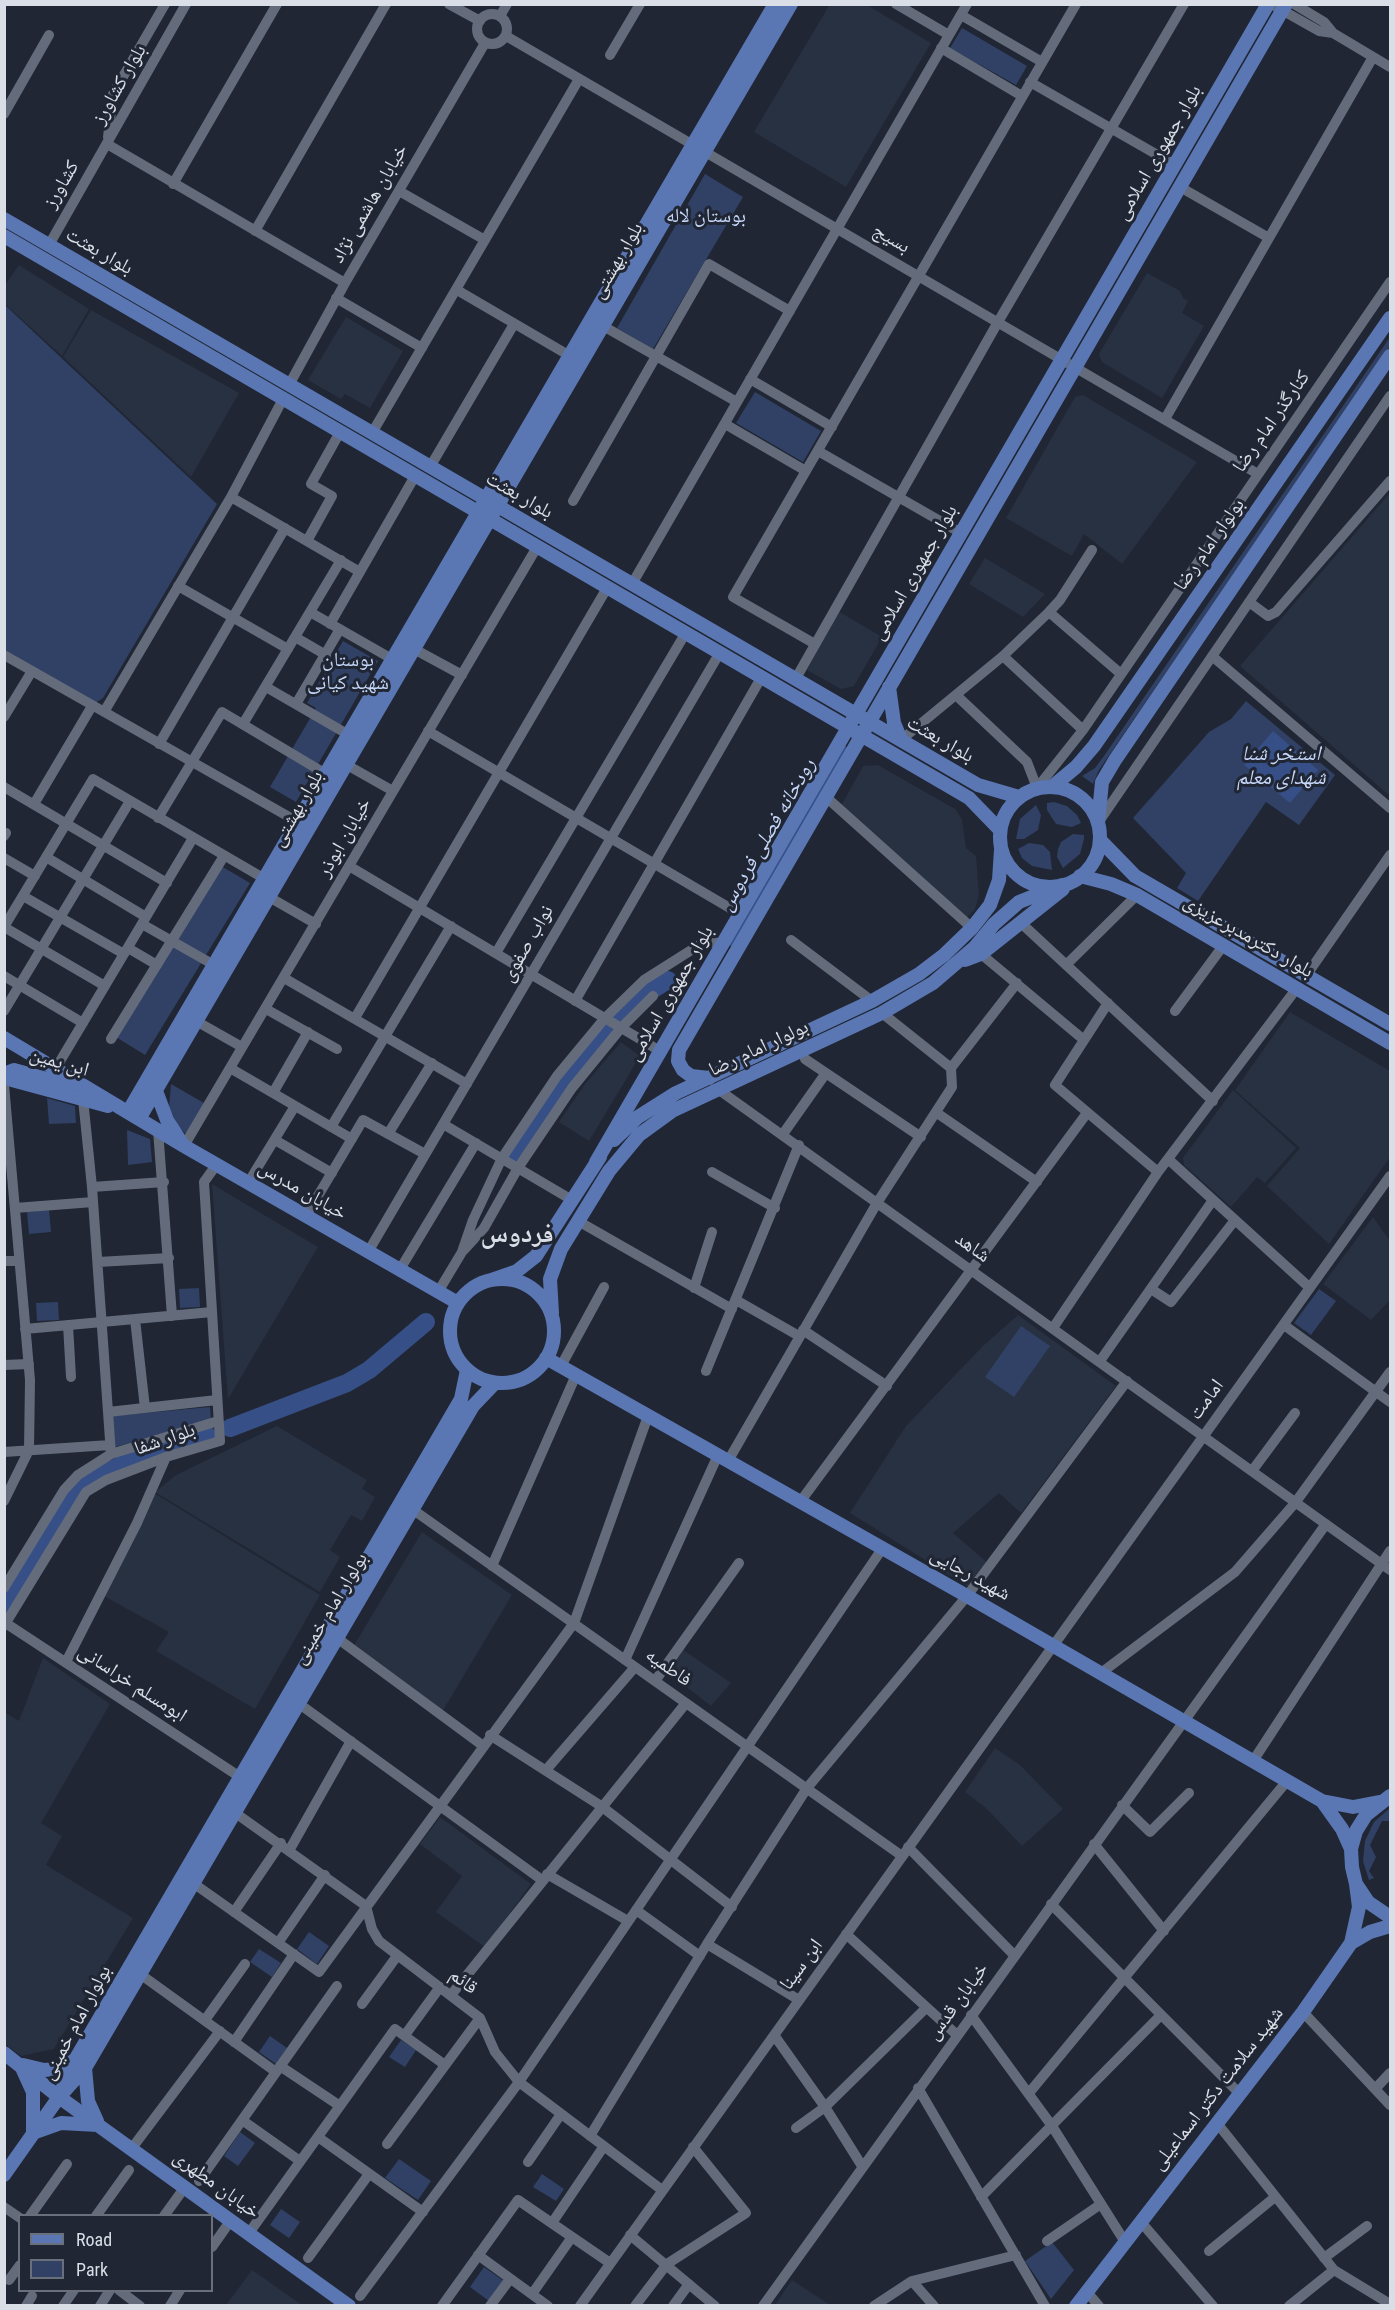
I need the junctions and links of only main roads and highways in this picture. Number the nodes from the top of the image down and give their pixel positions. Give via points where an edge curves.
1 (775, 4) edge
2 (791, 4) edge
3 (1280, 6) edge
4 (699, 148) junction
5 (4, 219) edge
6 (4, 236) edge
7 (49, 245) junction
8 (41, 258) junction
9 (1390, 318) edge
10 (1390, 356) edge
11 (289, 385) junction
12 (283, 399) junction
13 (492, 503) junction
14 (484, 516) junction
15 (889, 687) junction
16 (855, 714) junction
17 (869, 722) junction
18 (848, 728) junction
19 (861, 736) junction
20 (901, 740) junction
21 (1052, 787) junction
22 (1019, 797) junction
23 (1098, 824) junction
24 (1000, 830) junction
25 (1100, 840) junction
26 (1001, 850) junction
27 (1073, 880) junction
28 (724, 943) junction
29 (737, 950) junction
30 (957, 963) junction
31 (1390, 1022) edge
32 (4, 1038) edge
33 (1390, 1043) edge
34 (160, 1071) junction
35 (4, 1074) edge
36 (709, 1078) junction
37 (156, 1091) junction
38 (103, 1097) junction
39 (133, 1115) junction
40 (184, 1146) junction
41 (596, 1162) junction
42 (491, 1280) junction
43 (458, 1303) junction
44 (552, 1313) junction
45 (546, 1358) junction
46 (467, 1370) junction
47 (495, 1383) junction
48 (1385, 1799) edge
49 (1322, 1801) junction
50 (1351, 1850) junction
51 (1356, 1884) junction
52 (1390, 1917) edge
53 (1390, 1926) edge
54 (1351, 1943) junction
55 (110, 2013) junction
56 (4, 2054) edge
57 (18, 2063) junction
58 (80, 2064) junction
59 (59, 2097) junction
60 (100, 2126) junction
61 (33, 2133) junction
62 (4, 2175) edge
63 (354, 2301) edge
64 (1077, 2306) edge

1 - 4 main road, بلوار بهشتی
2 - 4 main road, بلوار بهشتی
3 - 15 main road, بلوار جمهوری اسلامی via 1180,187
3 - 16 main road, بلوار جمهوری اسلامی via 1174,165
4 - 13 main road, بلوار بهشتی via 603,326
4 - 13 main road, بلوار بهشتی via 570,356
5 - 7 main road, بلوار بعثت
6 - 8 main road, بلوار بعثت
7 - 8 main road
7 - 11 main road, بلوار بعثت
8 - 12 main road, بلوار بعثت
9 - 21 main road, بولوار امام رضا via 1094,746
10 - 23 main road via 1115,760 1102,782
11 - 12 main road
11 - 13 main road, بلوار بعثت
12 - 14 main road, بلوار بعثت
13 - 14 main road
13 - 16 main road, بلوار بعثت
14 - 18 main road, بلوار بعثت
14 - 34 main road, بلوار بهشتی via 392,659 214,965
14 - 34 main road, بلوار بهشتی via 414,649 196,1022
15 - 17 main road, بلوار جمهوری اسلامی
15 - 20 main road via 894,723
16 - 17 main road, بلوار بعثت
16 - 18 main road, بلوار جمهوری اسلامی
17 - 19 main road, بلوار جمهوری اسلامی
17 - 20 main road, بلوار بعثت
18 - 19 main road, بلوار بعثت
18 - 28 main road, بلوار جمهوری اسلامی
19 - 24 main road, بلوار بعثت via 969,798
19 - 29 main road, بلوار جمهوری اسلامی
20 - 22 main road, بلوار بعثت via 978,785
21 - 22 main road
21 - 23 main road via 1081,798 1092,809
22 - 24 main road via 1003,818
23 - 25 main road
24 - 26 main road
25 - 27 main road via 1094,860
25 - 31 main road, بلوار دکترمدبرعزیزی via 1135,876
26 - 27 main road via 1013,870 1032,884 1047,887
26 - 36 main road, بولوار امام رضا via 999,880 990,905 944,955 872,1001
27 - 30 main road via 981,954
27 - 30 main road, بولوار امام رضا via 1019,902
27 - 33 main road, بلوار دکترمدبرعزیزی via 1137,894
28 - 29 main road
28 - 41 main road, بلوار جمهوری اسلامی
29 - 36 main road, بلوار جمهوری اسلامی via 679,1050 678,1061 683,1070 691,1076
30 - 44 main road, بولوار امام رضا via 933,983 882,1013 672,1111 639,1135 609,1171 553,1266 549,1292
32 - 38 main road, خیابان مدرس
34 - 37 main road, بلوار بهشتی
34 - 39 main road, بلوار بهشتی
35 - 38 main road, ابن یمین via 14,1070
35 - 39 main road, خیابان مدرس via 12,1080
36 - 41 main road, بولوار امام رضا via 638,1117
37 - 39 main road, بلوار بهشتی
37 - 40 main road via 167,1120
38 - 39 main road, خیابان مدرس
39 - 40 main road, خیابان مدرس
40 - 43 main road, خیابان مدرس
41 - 42 main road, بولوار امام رضا via 548,1241 527,1265
42 - 43 main road via 466,1292
42 - 44 main road via 506,1279 534,1289
43 - 46 main road via 451,1320 450,1338
44 - 45 main road via 554,1337
45 - 47 main road via 524,1378
45 - 49 main road, شهید رجایی
46 - 47 main road
46 - 55 main road, بولوار امام خمینی via 461,1399 240,1777
47 - 55 main road, بولوار امام خمینی via 472,1406 140,1974
48 - 49 main road, شهید رجایی via 1353,1807
48 - 50 main road via 1361,1823
49 - 50 main road
50 - 51 main road, شهید سلامت دکتر اسماعیلی
51 - 52 main road via 1368,1902
51 - 54 main road, شهید سلامت دکتر اسماعیلی via 1359,1907
53 - 54 main road
54 - 64 main road, شهید سلامت دکتر اسماعیلی via 1303,2012
55 - 58 main road, بولوار امام خمینی
56 - 57 main road
57 - 58 main road via 44,2070
57 - 59 main road, خیابان مطهری
57 - 61 main road via 33,2092
58 - 59 main road, بولوار امام خمینی
58 - 60 main road via 88,2101
59 - 60 main road, خیابان مطهری
59 - 61 main road, بولوار امام خمینی
60 - 61 main road via 61,2123
60 - 63 main road, خیابان مطهری via 249,2233
61 - 62 main road, بولوار امام خمینی

